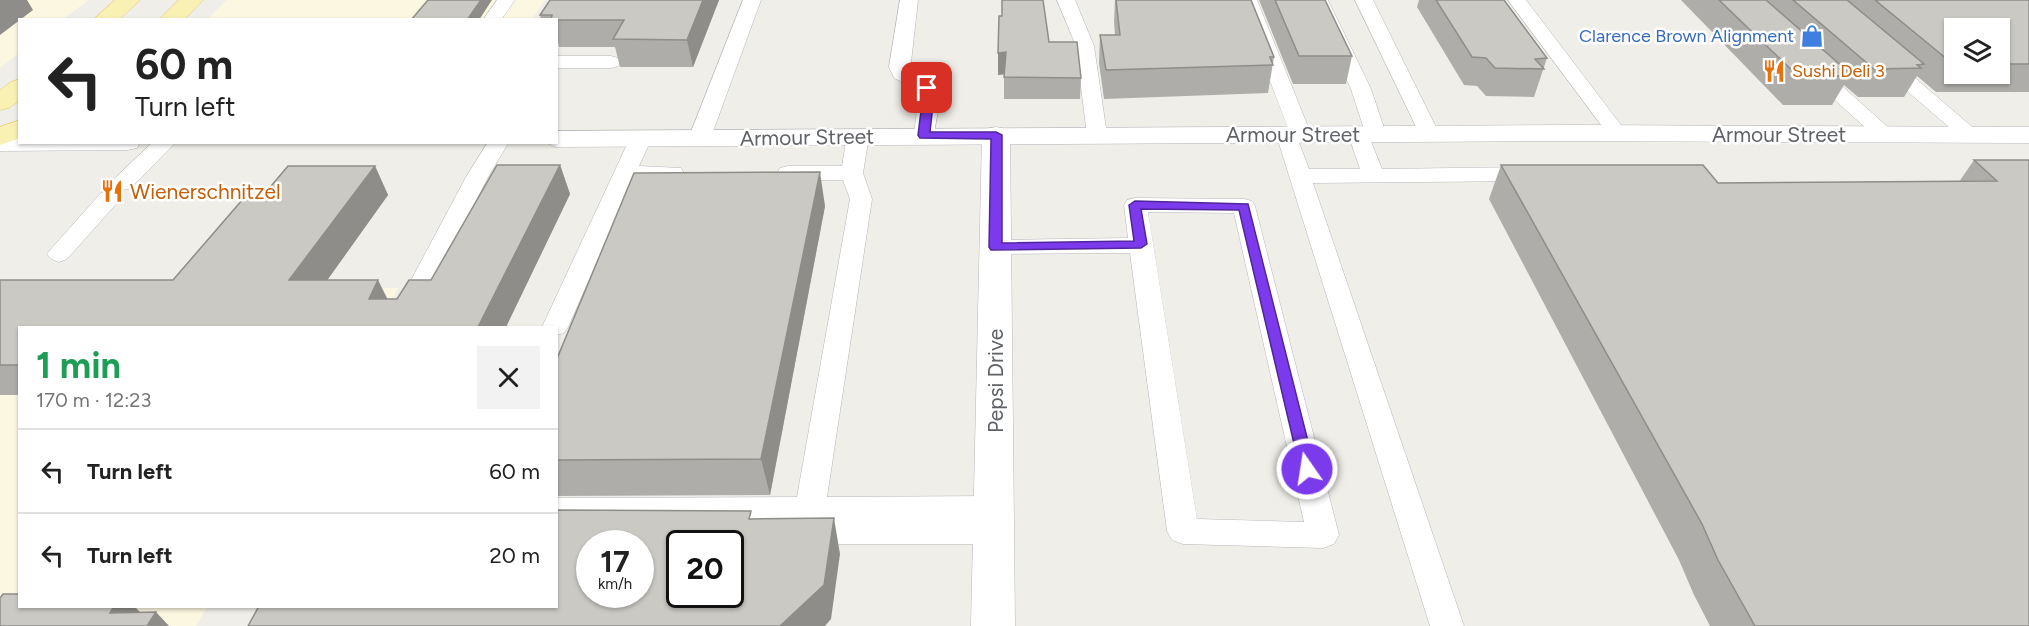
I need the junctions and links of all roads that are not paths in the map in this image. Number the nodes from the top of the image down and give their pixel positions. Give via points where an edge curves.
1 (129, 0) edge
2 (192, 0) edge
3 (506, 0) edge
4 (752, 0) edge
5 (909, 0) edge
6 (1066, 0) edge
7 (1248, 0) edge
8 (1319, 0) edge
9 (1364, 0) edge
10 (1517, 0) edge
11 (106, 18) edge
12 (172, 18) edge
13 (493, 18) edge
14 (1875, 52) edge
15 (1797, 55) edge
16 (558, 62) edge
17 (611, 62) edge
18 (18, 88) edge
19 (0, 102) edge
20 (18, 129) edge
21 (1617, 133) junction
22 (1293, 134) junction
23 (1367, 134) junction
24 (1429, 134) junction
25 (1884, 134) junction
26 (924, 135) junction
27 (996, 135) junction
28 (1096, 135) junction
29 (1970, 135) junction
30 (2029, 135) edge
31 (858, 136) junction
32 (0, 137) edge
33 (700, 137) junction
34 (558, 138) edge
35 (641, 138) junction
36 (0, 143) edge
37 (18, 143) edge
38 (164, 144) edge
39 (498, 144) edge
40 (625, 173) junction
41 (697, 173) edge
42 (768, 173) edge
43 (852, 173) junction
44 (1553, 174) edge
45 (1299, 176) junction
46 (1373, 176) junction
47 (1141, 244) junction
48 (996, 247) junction
49 (58, 254) dead end
50 (400, 326) edge
51 (555, 326) edge
52 (810, 508) junction
53 (558, 510) edge
54 (993, 519) junction
55 (558, 531) edge
56 (993, 626) edge
57 (1447, 626) edge

1 - 11 main road
2 - 12 main road
3 - 13 lane
4 - 33 lane
5 - 26 lane via 899,67 901,74 927,88
6 - 28 lane via 1085,46
7 - 22 lane
8 - 23 lane via 1360,89
9 - 24 lane
10 - 21 lane
14 - 29 lane
15 - 25 lane
16 - 17 lane
18 - 19 main road
20 - 32 main road
21 - 24 street, Armour Street
21 - 25 street, Armour Street
22 - 23 street, Armour Street
22 - 28 street, Armour Street
22 - 45 lane
23 - 24 street, Armour Street
23 - 46 lane
25 - 29 street, Armour Street
26 - 27 street, Armour Street
26 - 31 street, Armour Street
27 - 28 street, Armour Street
27 - 48 street, Pepsi Drive
29 - 30 street, Armour Street
31 - 33 street, Armour Street
31 - 43 lane
33 - 35 street, Armour Street
34 - 35 street, Armour Street
35 - 40 lane
36 - 37 street
38 - 49 lane
39 - 50 lane
40 - 41 lane
40 - 51 lane
42 - 43 lane
43 - 52 lane via 861,199
44 - 46 lane
45 - 46 lane
45 - 57 lane
47 - 47 lane via 1135,205 1244,206 1323,535 1183,531
47 - 48 lane
48 - 54 street, Pepsi Drive
52 - 53 lane
52 - 54 lane
54 - 55 lane
54 - 56 street, Pepsi Drive

